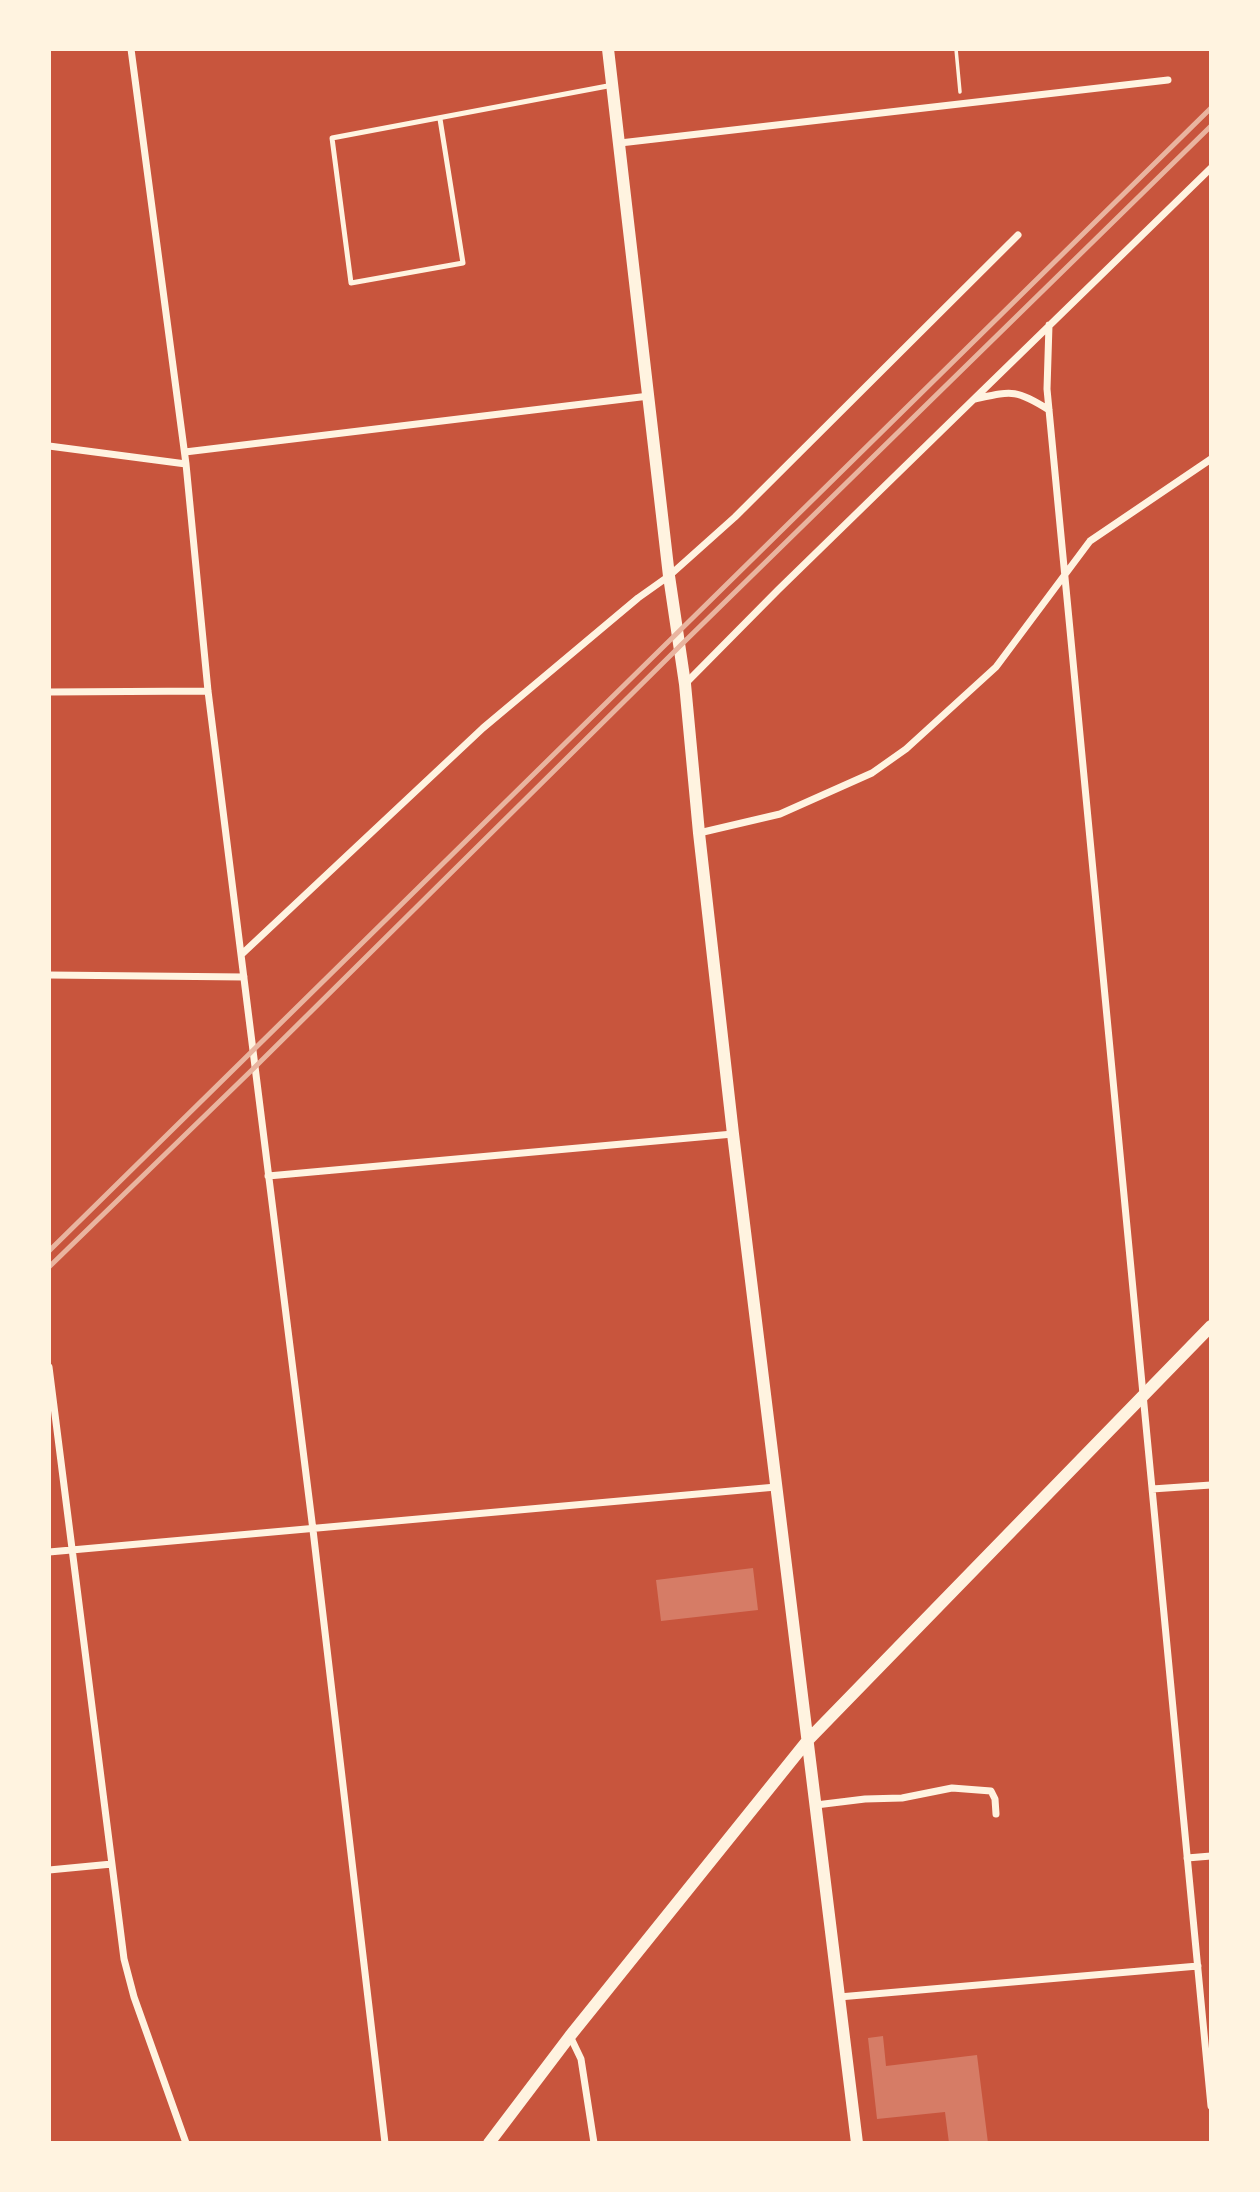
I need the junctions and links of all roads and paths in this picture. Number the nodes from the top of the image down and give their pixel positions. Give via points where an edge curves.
1 (131, 49) edge
2 (608, 49) edge
3 (956, 49) edge
4 (1168, 80) dead end
5 (613, 85) junction
6 (960, 89) dead end
7 (440, 119) junction
8 (620, 143) junction
9 (1211, 168) edge
10 (1018, 235) dead end
11 (1049, 325) junction
12 (649, 397) junction
13 (974, 400) junction
14 (1049, 410) junction
15 (49, 446) edge
16 (185, 452) junction
17 (1211, 459) edge
18 (186, 464) junction
19 (1066, 573) junction
20 (669, 576) junction
21 (685, 684) junction
22 (208, 691) junction
23 (49, 692) edge
24 (699, 833) junction
25 (242, 954) junction
26 (49, 975) edge
27 (244, 977) junction
28 (733, 1134) junction
29 (268, 1176) junction
30 (1211, 1326) edge
31 (49, 1367) edge
32 (1143, 1394) junction
33 (1211, 1485) edge
34 (776, 1487) junction
35 (1152, 1489) junction
36 (313, 1530) junction
37 (72, 1549) junction
38 (49, 1552) edge
39 (808, 1740) junction
40 (816, 1805) junction
41 (996, 1814) dead end
42 (1211, 1856) edge
43 (1187, 1858) junction
44 (112, 1864) junction
45 (49, 1870) edge
46 (1198, 1966) junction
47 (839, 1997) junction
48 (570, 2036) junction
49 (1211, 2106) edge
50 (186, 2143) edge
51 (386, 2143) edge
52 (489, 2143) edge
53 (594, 2143) edge
54 (857, 2143) edge

1 - 16 street
2 - 5 street
3 - 6 path
4 - 8 street
5 - 7 lane
5 - 8 street
7 - 7 lane via 332,138 351,283 463,263
8 - 12 street
9 - 11 street
10 - 20 street via 735,517
11 - 13 street
11 - 14 street
12 - 16 street
12 - 20 street
13 - 14 street via 1005,393 1026,395
13 - 21 street
14 - 19 street
15 - 18 street
16 - 18 street
17 - 19 street via 1090,541
18 - 22 street
19 - 24 street via 996,667 906,749 872,773 780,814
19 - 32 street
20 - 21 street
20 - 25 street via 483,728
21 - 24 street
22 - 23 street
22 - 25 street
24 - 28 street
25 - 27 street
26 - 27 street
27 - 29 street
28 - 29 street
28 - 34 street
29 - 36 street
30 - 32 street
31 - 37 street
32 - 35 street
32 - 39 street
33 - 35 street
34 - 36 street
34 - 39 street
35 - 43 street
36 - 37 street
36 - 51 street
37 - 38 street
37 - 44 street
39 - 40 street
39 - 48 street
40 - 41 street via 902,1798 952,1788 982,1789 995,1799
40 - 47 street
42 - 43 street
43 - 46 street
44 - 45 street
44 - 50 street via 127,1972
46 - 47 street
46 - 49 street
47 - 54 street
48 - 52 street
48 - 53 street via 581,2059

